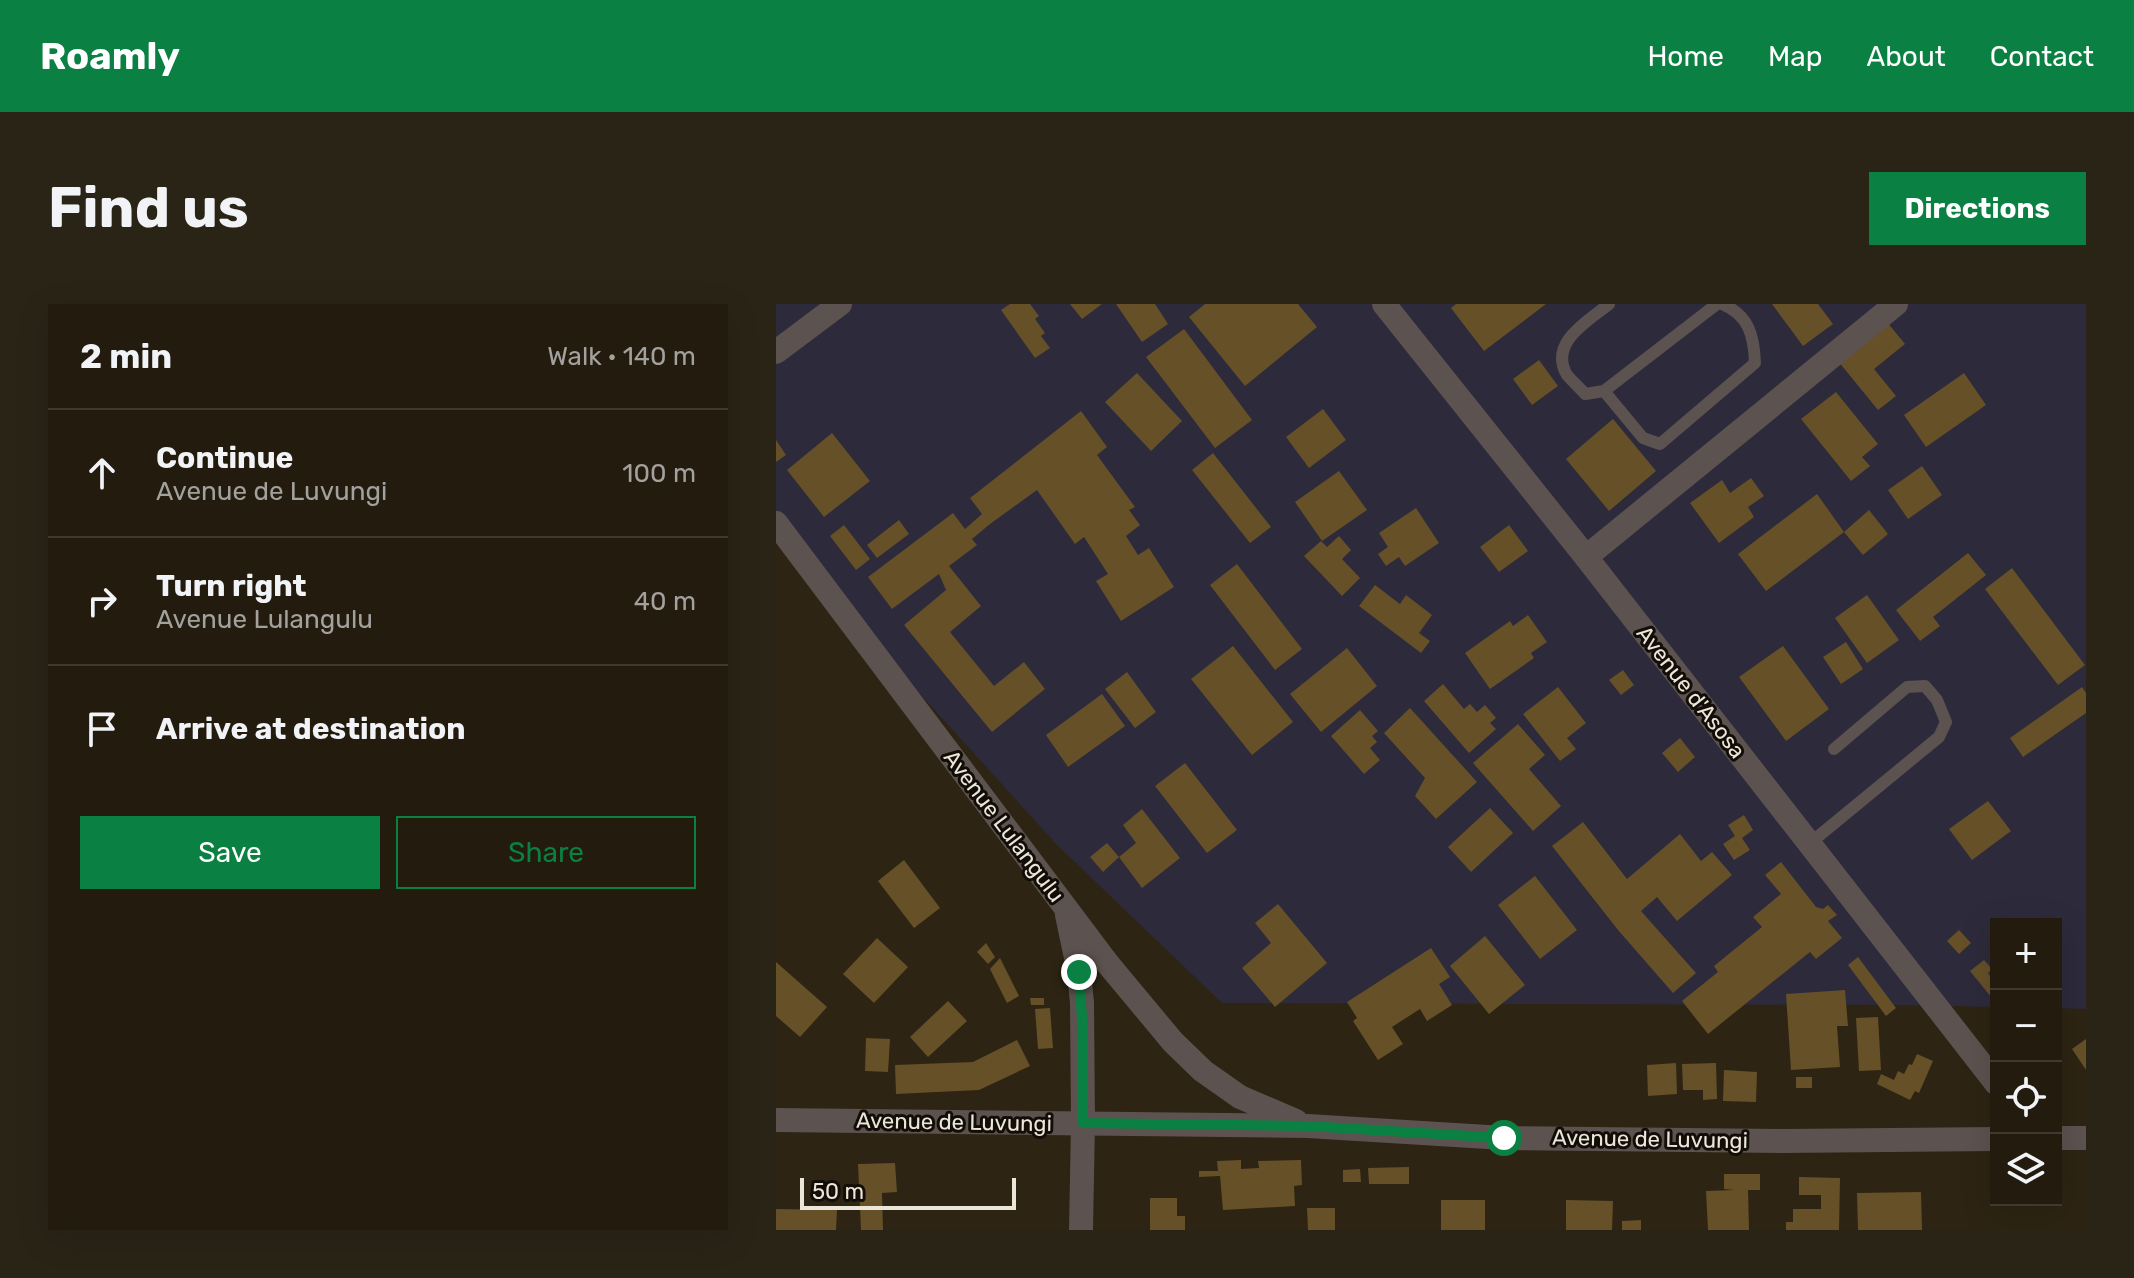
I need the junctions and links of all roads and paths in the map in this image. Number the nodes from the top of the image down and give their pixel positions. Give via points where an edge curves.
1 (840, 304) edge
2 (1384, 304) edge
3 (1609, 304) edge
4 (1719, 304) edge
5 (1896, 304) edge
6 (776, 352) edge
7 (1604, 391) junction
8 (776, 523) edge
9 (1586, 557) junction
10 (1834, 749) dead end
11 (1809, 844) junction
12 (1066, 909) junction
13 (1990, 1075) edge
14 (776, 1120) edge
15 (1083, 1123) junction
16 (1308, 1126) junction
17 (2062, 1138) edge
18 (2086, 1138) edge
19 (1990, 1139) edge
20 (1081, 1230) edge

1 - 6 street
2 - 9 street, Avenue d'Asosa
3 - 7 lane via 1567,339 1561,356 1567,374 1585,394
4 - 7 lane
4 - 7 lane via 1734,309 1745,323 1754,341 1755,363 1660,444 1643,438
5 - 9 street
8 - 12 street, Avenue Lulangulu
9 - 11 street, Avenue d'Asosa
10 - 11 lane via 1907,687 1925,686 1946,722 1939,737
11 - 13 street, Avenue d'Asosa
12 - 15 street, Avenue Lulangulu via 1082,1003
12 - 16 street via 1173,1042 1203,1071 1240,1097
14 - 15 street, Avenue de Luvungi
15 - 16 street, Avenue de Luvungi
15 - 20 street, Avenue Lulangulu
16 - 19 street, Avenue de Luvungi via 1504,1138
17 - 18 street

